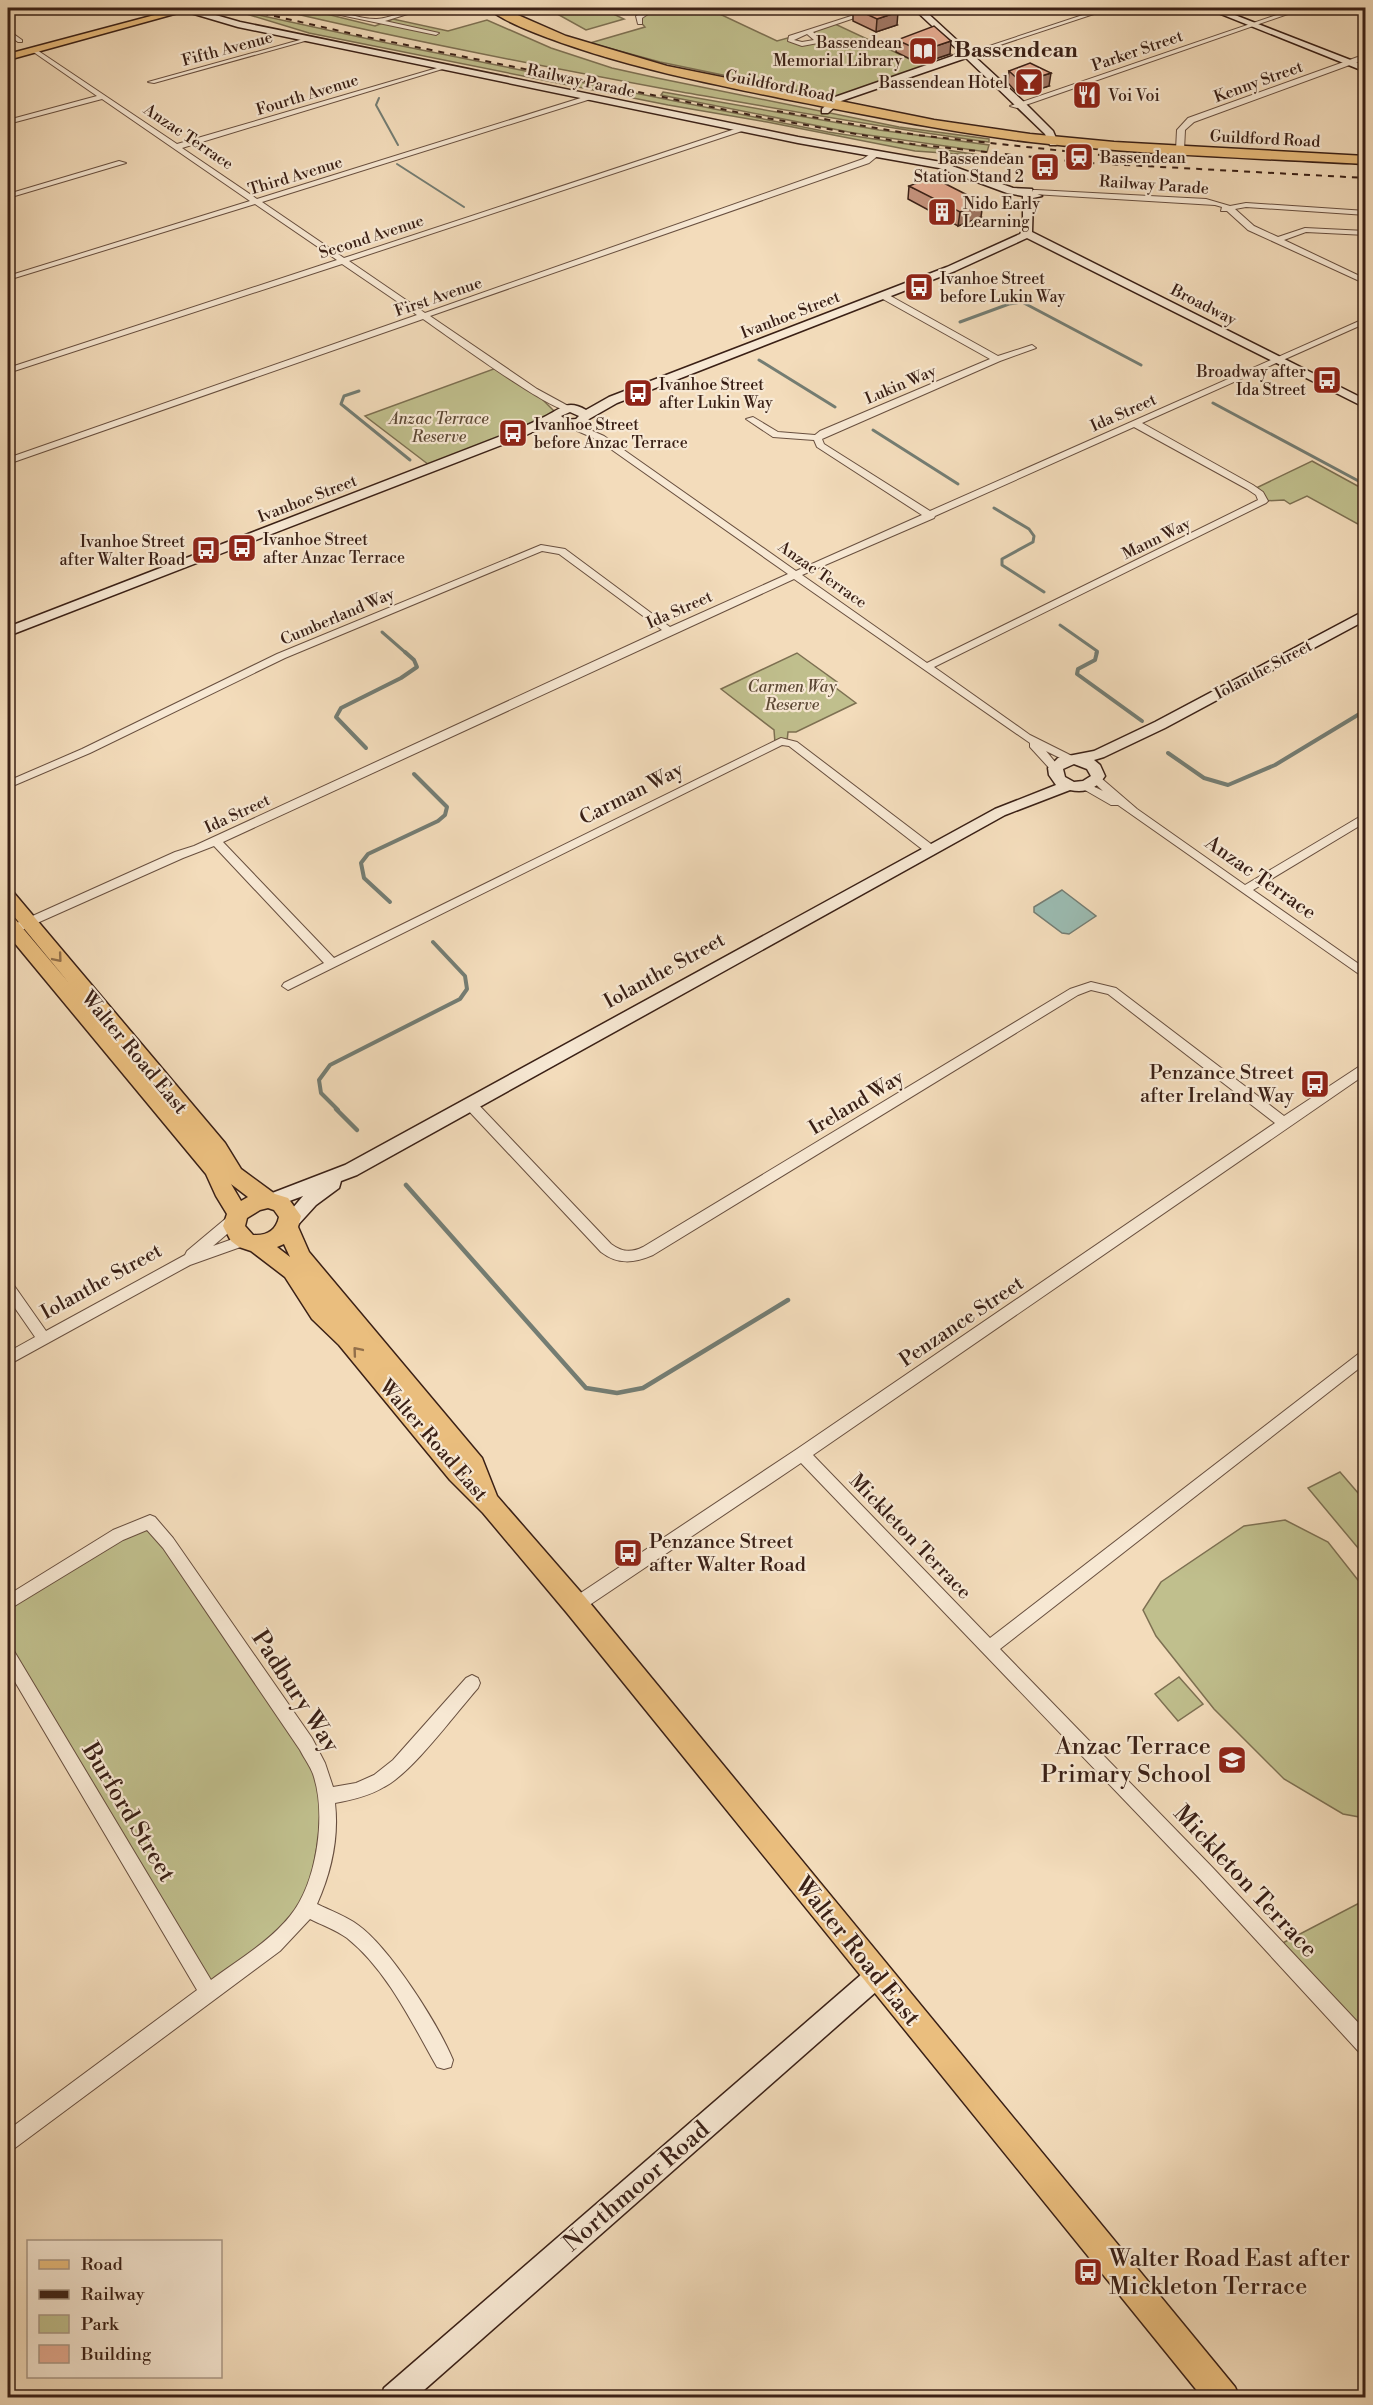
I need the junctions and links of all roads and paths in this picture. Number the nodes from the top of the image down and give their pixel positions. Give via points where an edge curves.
1 (189, 8) edge
2 (310, 8) edge
3 (424, 8) edge
4 (654, 8) edge
5 (880, 8) edge
6 (908, 8) edge
7 (917, 8) edge
8 (1108, 8) edge
9 (1210, 8) edge
10 (1302, 8) edge
11 (489, 10) edge
12 (380, 20) junction
13 (639, 23) dead end
14 (1253, 25) junction
15 (808, 31) dead end
16 (8, 32) edge
17 (436, 33) dead end
18 (309, 39) junction
19 (20, 41) dead end
20 (34, 50) junction
21 (965, 55) junction
22 (1365, 56) edge
23 (8, 57) edge
24 (1348, 62) junction
25 (446, 67) junction
26 (1365, 69) edge
27 (152, 82) dead end
28 (102, 97) junction
29 (590, 98) junction
30 (1018, 105) junction
31 (829, 108) junction
32 (8, 122) edge
33 (744, 129) junction
34 (1047, 141) junction
35 (176, 147) junction
36 (1180, 150) junction
37 (876, 154) junction
38 (1365, 160) edge
39 (122, 163) dead end
40 (1032, 194) junction
41 (8, 196) edge
42 (256, 201) junction
43 (1232, 212) junction
44 (1365, 213) edge
45 (1365, 233) edge
46 (1031, 235) junction
47 (1278, 240) junction
48 (343, 261) junction
49 (8, 266) edge
50 (18, 275) junction
51 (8, 278) edge
52 (1364, 281) edge
53 (884, 296) junction
54 (425, 317) junction
55 (1365, 320) edge
56 (1032, 348) dead end
57 (997, 359) junction
58 (1277, 360) junction
59 (8, 371) edge
60 (1365, 405) edge
61 (569, 416) junction
62 (750, 419) dead end
63 (1137, 424) junction
64 (601, 438) junction
65 (816, 438) junction
66 (8, 461) edge
67 (931, 516) junction
68 (795, 575) junction
69 (1365, 614) edge
70 (669, 631) junction
71 (8, 632) edge
72 (927, 667) junction
73 (1160, 725) junction
74 (1026, 737) junction
75 (1074, 759) junction
76 (1055, 771) junction
77 (1087, 781) junction
78 (8, 785) edge
79 (1000, 812) junction
80 (1365, 817) edge
81 (216, 841) junction
82 (930, 850) junction
83 (1245, 890) junction
84 (8, 897) edge
85 (14, 927) edge
86 (332, 964) junction
87 (1365, 975) edge
88 (288, 986) dead end
89 (1365, 1067) edge
90 (470, 1104) junction
91 (1284, 1123) junction
92 (351, 1170) junction
93 (271, 1200) junction
94 (236, 1216) junction
95 (289, 1225) junction
96 (250, 1242) junction
97 (185, 1260) junction
98 (8, 1288) edge
99 (44, 1339) junction
100 (1365, 1354) edge
101 (8, 1359) edge
102 (802, 1454) junction
103 (491, 1506) junction
104 (8, 1604) edge
105 (576, 1605) junction
106 (990, 1647) junction
107 (8, 1656) edge
108 (472, 1683) dead end
109 (326, 1796) junction
110 (306, 1908) junction
111 (878, 1975) junction
112 (209, 1993) junction
113 (1365, 2045) edge
114 (444, 2060) dead end
115 (8, 2141) edge
116 (394, 2397) edge
117 (1224, 2397) edge

1 - 18 street, Railway Parade via 231,22
1 - 20 main road
2 - 12 street
3 - 12 street
4 - 13 street via 641,13
5 - 15 street
6 - 21 street
7 - 21 street
8 - 21 street
9 - 14 street
10 - 14 street, Parker Street
11 - 31 highway, Guildford Road via 547,44 589,58 689,84
12 - 17 street
14 - 24 street
14 - 30 street, Parker Street
16 - 19 street
18 - 25 street, Railway Parade
18 - 27 street, Fifth Avenue
20 - 23 main road
20 - 28 street, Anzac Terrace
21 - 30 street
21 - 31 street via 838,99
22 - 24 street, Kenny Street
24 - 26 street
24 - 36 street, Kenny Street via 1191,120 1181,130
25 - 29 street, Railway Parade
25 - 35 street, Fourth Avenue
28 - 32 street
28 - 35 street, Anzac Terrace
29 - 33 street, Railway Parade
29 - 42 street, Third Avenue
30 - 34 street
31 - 34 highway, Guildford Road via 923,129
33 - 37 street, Railway Parade
33 - 48 street, Second Avenue
34 - 36 highway, Guildford Road
35 - 42 street, Anzac Terrace
36 - 38 highway, Guildford Road
37 - 40 street, Railway Parade via 940,165 1004,189
37 - 54 street, First Avenue
39 - 41 street
40 - 43 street, Railway Parade via 1201,203
40 - 46 street via 1040,230
42 - 48 street, Anzac Terrace
42 - 50 street, Third Avenue
43 - 44 street via 1255,206
43 - 47 street, Railway Parade via 1251,228
45 - 47 street via 1305,230
46 - 53 street, Ivanhoe Street via 1019,247 977,257
46 - 58 street, Broadway
47 - 52 street, Railway Parade
48 - 54 street, Anzac Terrace
48 - 59 street, Second Avenue
49 - 50 street
50 - 51 street, Third Avenue
53 - 57 street
53 - 61 street, Ivanhoe Street
54 - 61 street, Anzac Terrace
54 - 66 street, First Avenue
55 - 58 street, Ida Street
56 - 57 street, Lukin Way
57 - 65 street, Lukin Way
58 - 60 street, Broadway
58 - 63 street, Ida Street
61 - 64 street, Anzac Terrace
61 - 64 street, Anzac Terrace
61 - 71 street, Ivanhoe Street
62 - 65 street via 776,435
63 - 67 street, Ida Street
63 - 72 street, Mann Way via 1250,487 1263,501
64 - 68 street, Anzac Terrace
65 - 67 street via 820,445
67 - 68 street, Ida Street
68 - 70 street, Ida Street
68 - 72 street, Anzac Terrace
69 - 73 street, Iolanthe Street
70 - 78 street, Cumberland Way via 562,551 541,548 281,657 86,752
70 - 81 street, Ida Street
72 - 74 street, Anzac Terrace
73 - 75 street, Iolanthe Street via 1099,754
73 - 77 street, Iolanthe Street
74 - 75 street, Anzac Terrace
74 - 76 street, Anzac Terrace
75 - 76 street, Iolanthe Street via 1058,764
75 - 77 street via 1089,762
76 - 77 street
76 - 79 street, Iolanthe Street via 1048,781 1024,792
77 - 79 street, Iolanthe Street
77 - 83 street, Anzac Terrace
79 - 82 street, Iolanthe Street
80 - 83 street
81 - 85 street, Ida Street
81 - 86 street
82 - 86 street, Carman Way via 793,744 781,741
82 - 90 street, Iolanthe Street
83 - 87 street, Anzac Terrace
84 - 85 main road, Walter Road East
85 -> 93 main road, Walter Road East via 218,1149 234,1175
85 - 94 main road, Walter Road East via 215,1170
86 - 88 street, Carman Way
89 - 91 street, Penzance Street
90 - 91 street, Ireland Way via 606,1248 628,1258 648,1251 1074,992 1091,986 1112,991
90 - 92 street, Iolanthe Street
91 - 102 street, Penzance Street
92 - 93 street, Iolanthe Street
92 - 95 street, Iolanthe Street via 310,1200
93 - 94 main road via 248,1206
93 - 95 main road via 286,1209
94 - 96 main road via 235,1232
94 - 97 street, Iolanthe Street
95 - 96 main road via 266,1244
95 - 103 main road, Walter Road East via 301,1257 474,1465
96 - 97 street, Iolanthe Street
103 -> 96 main road, Walter Road East via 320,1313 293,1271
97 - 99 street, Iolanthe Street
98 - 99 street
99 - 101 street, Iolanthe Street
100 - 106 street
102 - 105 street, Penzance Street
102 - 106 street, Mickleton Terrace
103 - 105 main road, Walter Road East
104 - 109 street, Padbury Way via 118,1535 150,1522 306,1744 322,1776
105 - 111 main road, Walter Road East
106 - 113 street, Mickleton Terrace
107 - 112 street, Burford Street
108 - 109 street via 399,1766 380,1781 356,1791
109 - 110 street, Padbury Way via 326,1838 320,1874
110 - 112 street, Padbury Way via 292,1929 274,1945
110 - 114 street via 352,1931 374,1952
111 - 116 street, Northmoor Road
111 - 117 main road, Walter Road East
112 - 115 street, Padbury Way

